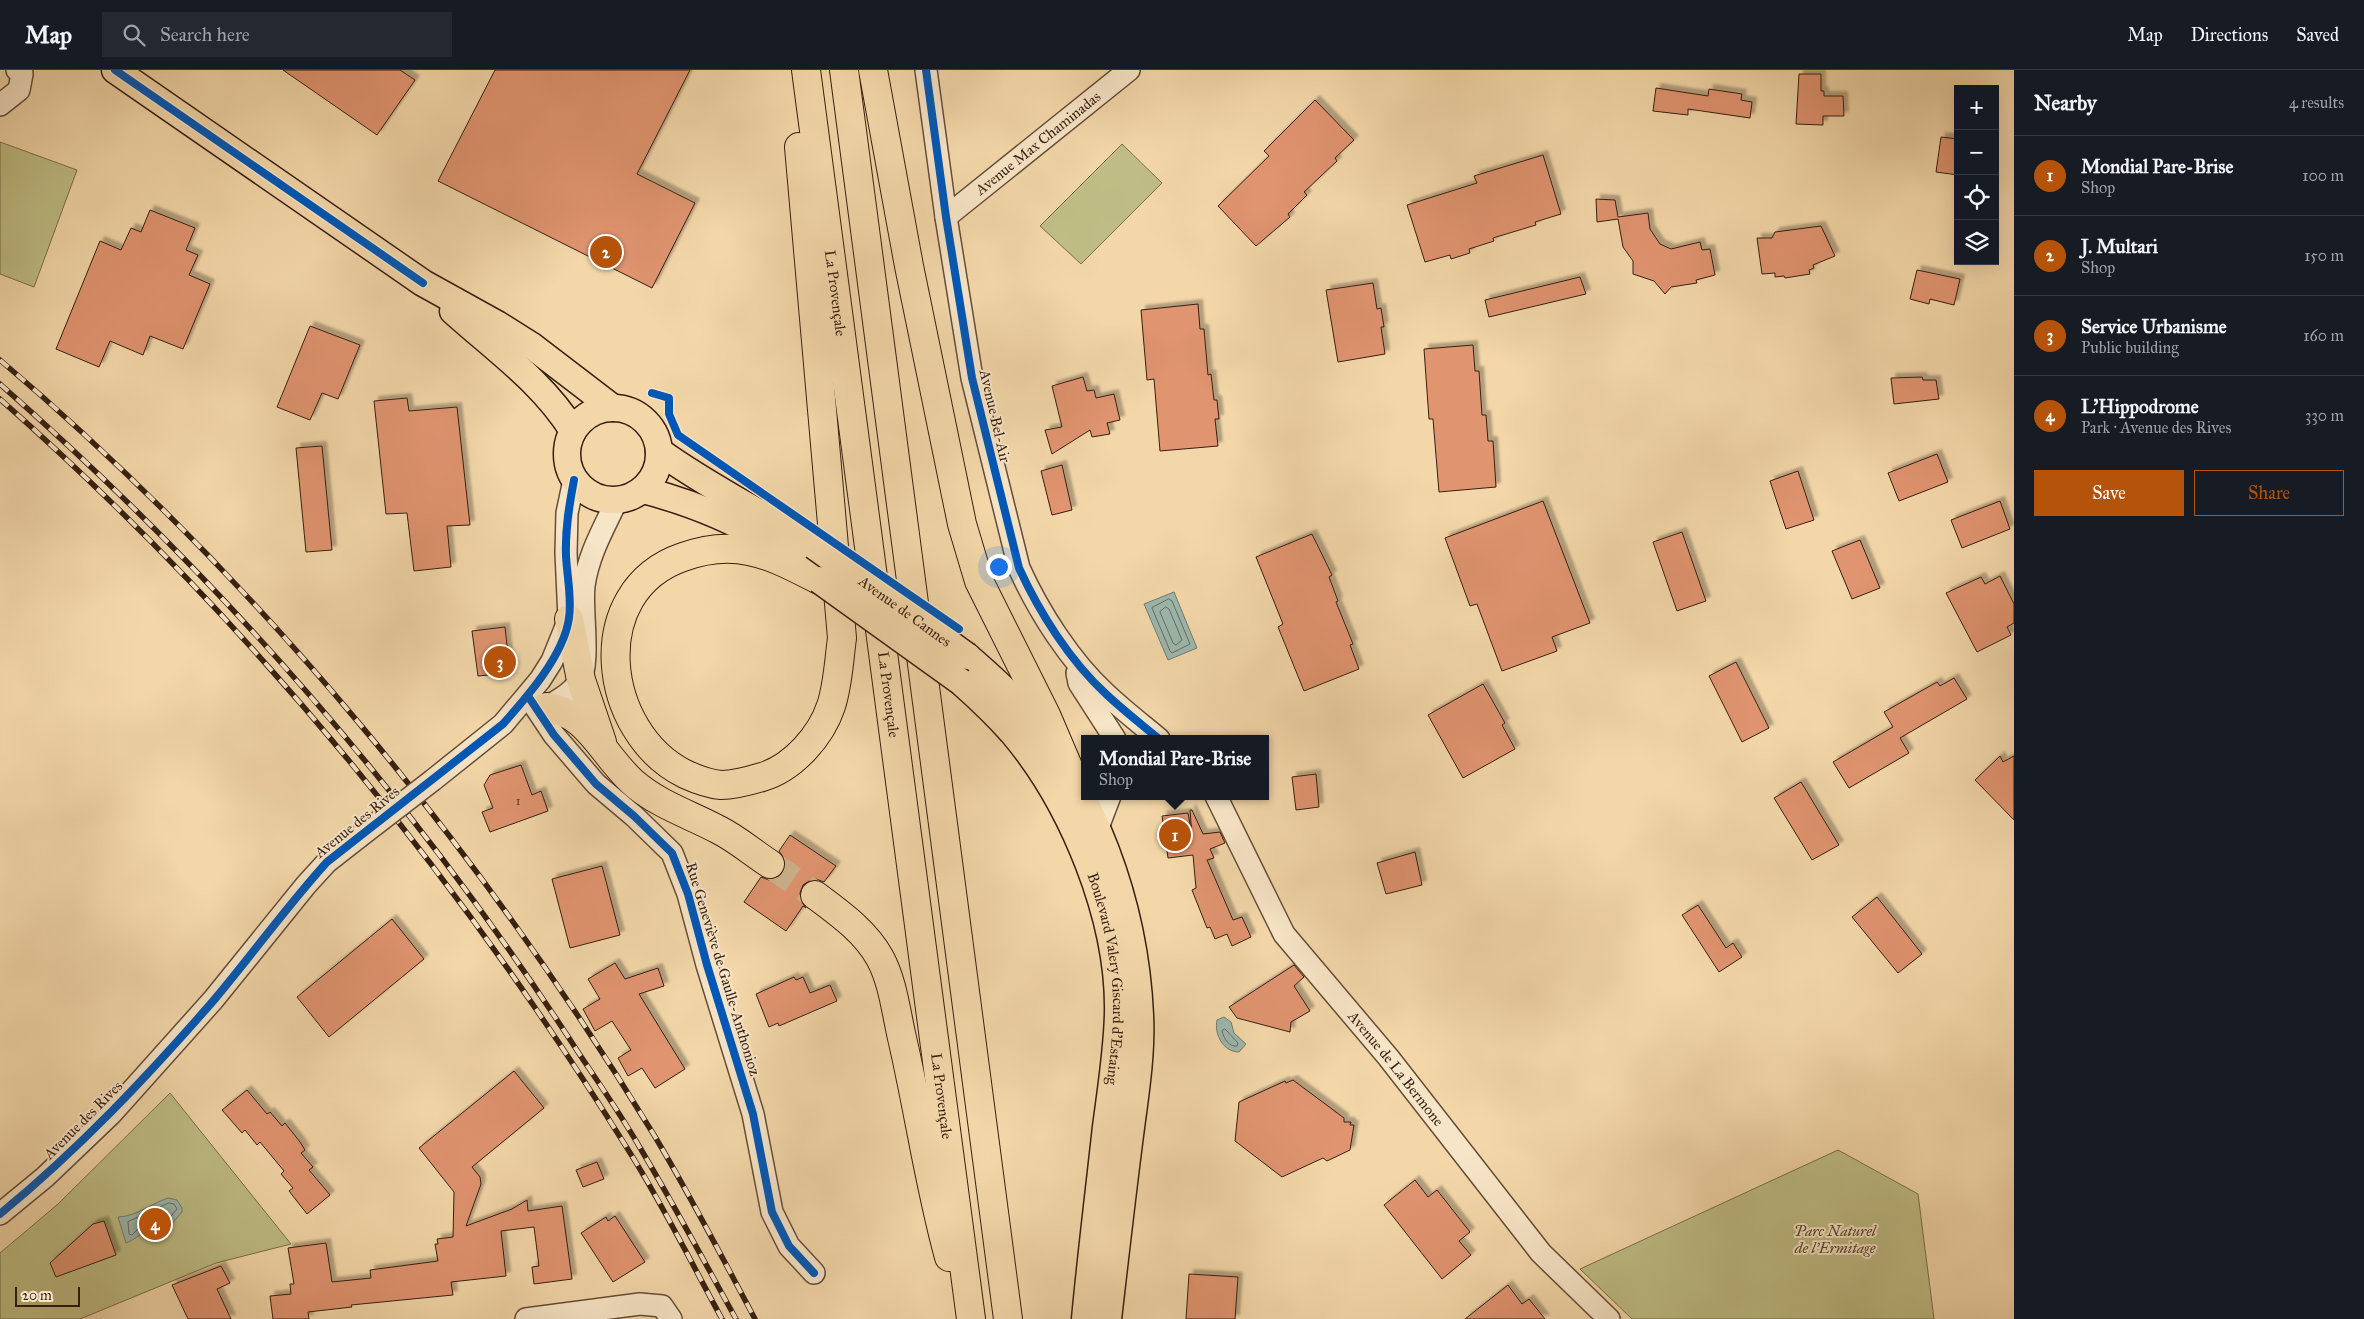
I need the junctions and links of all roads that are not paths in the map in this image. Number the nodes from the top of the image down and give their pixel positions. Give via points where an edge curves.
1 (17, 70) edge
2 (115, 70) edge
3 (794, 70) edge
4 (806, 70) edge
5 (844, 70) edge
6 (873, 70) edge
7 (926, 70) edge
8 (1129, 70) edge
9 (0, 105) edge
10 (946, 217) junction
11 (423, 283) junction
12 (612, 408) junction
13 (573, 431) junction
14 (659, 451) junction
15 (574, 480) junction
16 (643, 490) junction
17 (618, 500) junction
18 (819, 580) junction
19 (569, 619) junction
20 (1072, 655) junction
21 (581, 680) junction
22 (961, 682) joint
23 (537, 705) junction
24 (1141, 731) edge
25 (1112, 735) edge
26 (604, 747) junction
27 (1080, 783) edge
28 (1086, 800) edge
29 (1108, 800) edge
30 (1218, 800) edge
31 (1096, 830) junction
32 (770, 864) tunnel mouth
33 (815, 895) tunnel mouth
34 (0, 1214) edge
35 (814, 1273) dead end
36 (666, 1312) edge
37 (526, 1319) edge
38 (967, 1319) edge
39 (971, 1319) edge
40 (1008, 1319) edge
41 (1085, 1319) edge
42 (1108, 1319) edge
43 (1609, 1319) edge

1 - 9 street via 22,74 19,90
2 - 11 main road
3 - 18 highway via 842,638 831,706 818,731 800,753 772,774 747,782 721,785 698,780 672,767 650,749 624,706 615,657 624,611 648,576 674,560 700,550 727,548 750,551 776,560
4 - 39 highway, La Provençale
5 - 40 highway
6 - 27 highway via 962,524 979,581
7 - 10 street, Avenue Bel-Air
8 - 10 street, Avenue Max Chaminadas
10 - 20 street, Avenue Bel-Air via 972,378 1017,558 1033,597
11 - 12 main road via 532,346
11 - 13 main road via 542,389
12 - 13 main road via 597,411 583,419
12 - 14 main road via 639,416 653,432
13 - 15 main road via 566,456
14 - 16 main road via 658,466
14 - 27 main road, Avenue de Cannes, bridge via 693,475 814,546 967,656 1019,705
15 - 17 main road via 593,496
15 - 19 street, Avenue des Rives via 567,513
16 - 17 main road
16 - 18 main road, Avenue de Cannes via 720,515 778,546
17 - 21 street via 587,567 583,588 584,660
18 - 22 main road, Avenue de Cannes, bridge
19 - 21 highway
19 - 23 street, Avenue des Rives
20 - 24 street, Avenue Bel-Air
20 - 25 street, Avenue Bel-Air via 1079,683
21 - 23 street, Avenue des Rives via 562,697
21 - 26 highway
22 - 41 main road, Boulevard Valery Giscard d'Estaing via 1012,733 1038,768 1080,845 1107,918 1118,1013
23 - 26 highway via 568,713
23 - 34 street, Avenue des Rives, bridge via 503,724 327,862 214,1000 111,1114 45,1177
23 - 35 street, Rue Geneviève de Gaulle-Anthonioz via 596,784 672,853 688,894 753,1114 772,1212 789,1246
26 - 32 highway via 618,767 656,799 721,830
28 - 31 main road, Avenue de Cannes
29 - 31 street
30 - 43 street, Avenue de La Bermone via 1284,934 1388,1056 1541,1253
31 - 42 main road, Boulevard Valery Giscard d'Estaing via 1113,867 1126,909 1136,965 1140,1017 1138,1069
33 - 38 highway via 851,922 868,940 886,973 911,1076 940,1223
36 - 37 street via 640,1304

